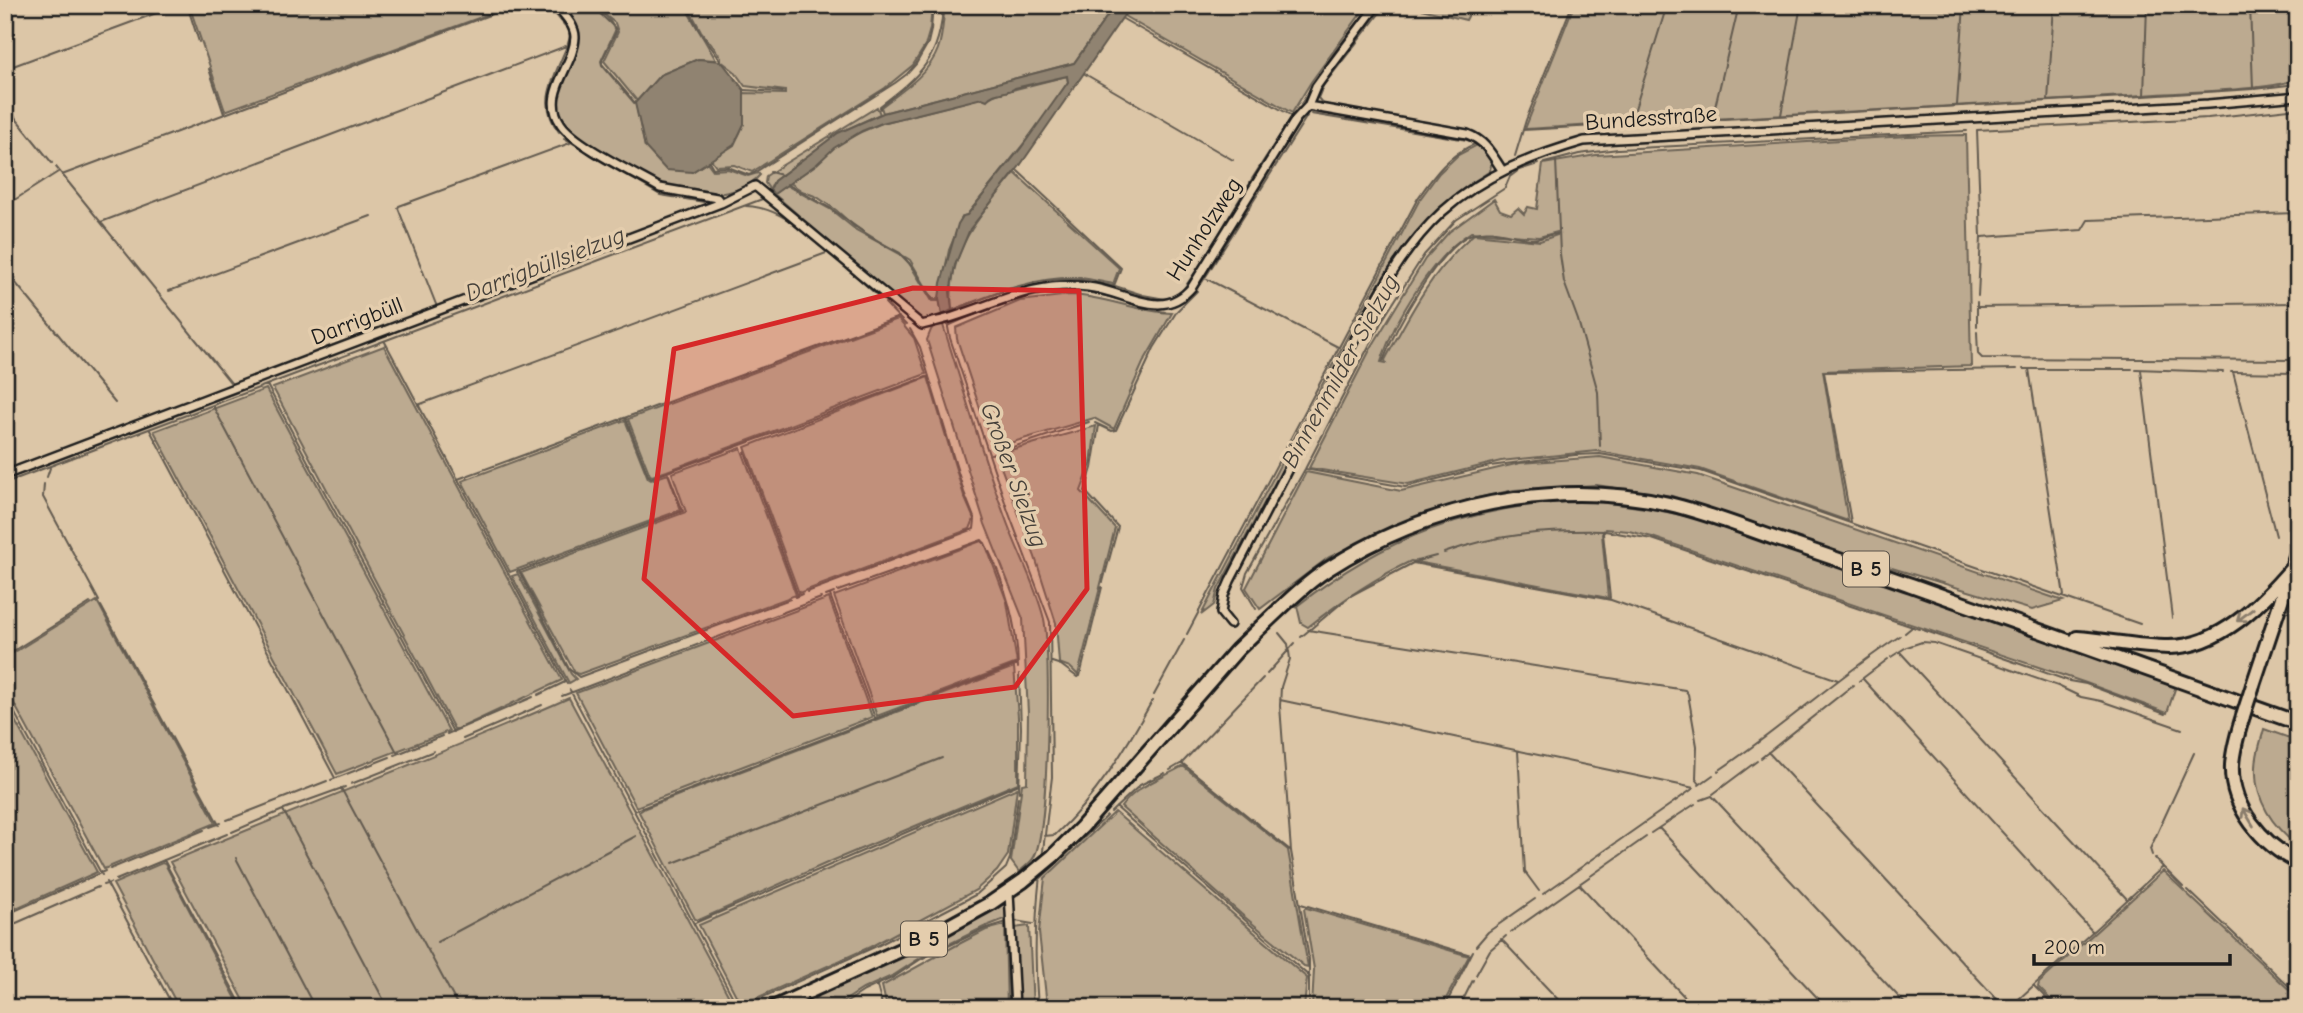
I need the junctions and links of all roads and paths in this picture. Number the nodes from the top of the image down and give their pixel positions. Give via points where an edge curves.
1 (556, 5) edge
2 (1377, 5) edge
3 (2298, 96) edge
4 (1308, 106) junction
5 (1502, 170) junction
6 (721, 203) junction
7 (5, 475) edge
8 (2298, 550) edge
9 (2293, 568) junction
10 (2298, 586) edge
11 (1230, 624) dead end
12 (2063, 637) junction
13 (2298, 723) edge
14 (2298, 862) edge
15 (1009, 892) junction
16 (773, 1008) edge
17 (1016, 1008) edge

1 - 6 street via 572,25 575,37 554,97 554,112 561,125 660,188 717,198
2 - 4 street, Hunholzweg via 1316,87
3 - 5 street, Bundesstraße via 1584,141
4 - 5 street via 1467,134 1487,146
4 - 6 street, Hunholzweg via 1192,287 1165,305 1090,287 1057,287 1015,294 922,325 755,186
5 - 11 street, Bundesstraße via 1443,212 1393,272 1230,581 1221,613
6 - 7 street, Darrigbüll
8 - 9 main road
9 - 10 main road
9 -> 12 main road via 2253,609 2200,641 2169,647
14 -> 9 main road, bridge via 2257,831 2241,804 2232,769 2243,716
12 - 13 main road, B 5
12 - 15 main road, B 5 via 1668,504 1588,495 1492,503 1414,525 1326,571 1243,644 1082,827
15 - 16 main road, B 5 via 931,936
15 - 17 street

